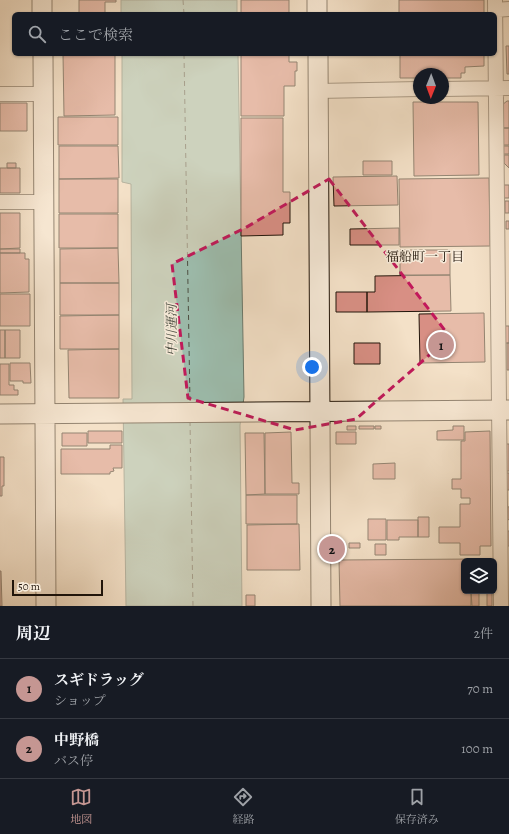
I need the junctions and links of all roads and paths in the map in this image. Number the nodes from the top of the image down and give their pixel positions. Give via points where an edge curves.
1 (42, 0) edge
2 (317, 0) edge
3 (500, 6) edge
4 (42, 12) edge
5 (317, 12) edge
6 (43, 56) edge
7 (318, 56) edge
8 (502, 88) edge
9 (413, 89) edge
10 (449, 89) edge
11 (318, 91) junction
12 (0, 94) edge
13 (43, 94) junction
14 (503, 177) edge
15 (0, 202) edge
16 (44, 202) junction
17 (503, 249) edge
18 (504, 319) edge
19 (504, 410) edge
20 (320, 411) junction
21 (0, 414) edge
22 (46, 414) junction
23 (504, 526) edge
24 (46, 606) edge
25 (321, 606) edge
26 (500, 606) edge

1 - 4 street
2 - 5 street
3 - 8 street
6 - 13 street
7 - 11 street
8 - 10 street
8 - 14 street
9 - 11 street
11 - 20 street
12 - 13 street
13 - 16 street
14 - 17 street
15 - 16 street
16 - 22 street
17 - 18 street
18 - 19 street
19 - 20 street
19 - 23 street
20 - 22 street
20 - 25 street
21 - 22 street
22 - 24 street
23 - 26 street

